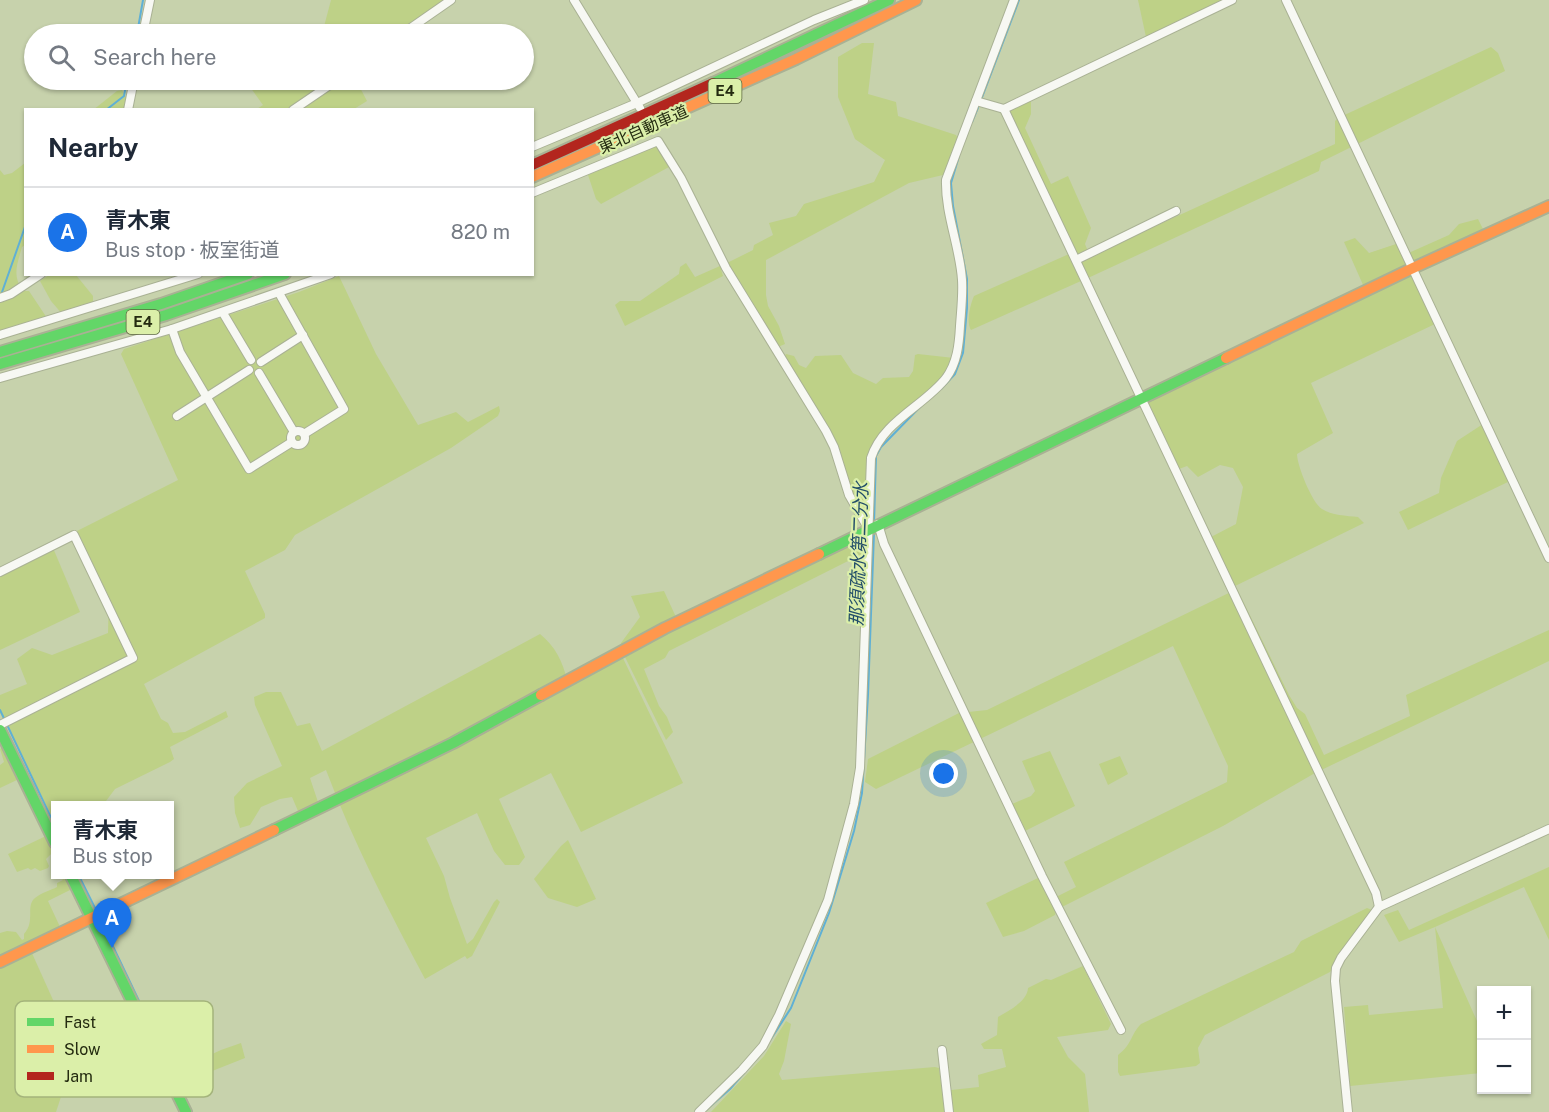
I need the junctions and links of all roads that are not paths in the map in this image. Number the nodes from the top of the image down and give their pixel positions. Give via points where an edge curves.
1 (150, 0) edge
2 (451, 0) edge
3 (574, 0) edge
4 (864, 0) edge
5 (889, 0) edge
6 (915, 0) edge
7 (1014, 0) edge
8 (1232, 0) edge
9 (1286, 0) edge
10 (145, 24) edge
11 (416, 24) edge
12 (132, 90) edge
13 (322, 90) edge
14 (976, 101) junction
15 (638, 106) junction
16 (128, 108) edge
17 (296, 108) edge
18 (1004, 109) junction
19 (534, 146) edge
20 (534, 164) edge
21 (534, 176) edge
22 (534, 192) edge
23 (1549, 206) edge
24 (1176, 211) dead end
25 (1076, 260) junction
26 (1413, 268) junction
27 (38, 276) edge
28 (192, 276) edge
29 (242, 276) edge
30 (279, 276) edge
31 (326, 276) edge
32 (279, 293) junction
33 (0, 298) edge
34 (223, 313) junction
35 (172, 329) junction
36 (303, 335) junction
37 (0, 336) edge
38 (0, 352) edge
39 (251, 360) junction
40 (261, 362) junction
41 (0, 364) edge
42 (249, 370) junction
43 (259, 373) junction
44 (0, 378) edge
45 (207, 397) junction
46 (1142, 398) junction
47 (177, 416) dead end
48 (294, 432) junction
49 (304, 434) junction
50 (292, 442) junction
51 (873, 526) junction
52 (1549, 558) edge
53 (0, 572) edge
54 (0, 728) edge
55 (1549, 829) edge
56 (51, 835) edge
57 (174, 878) edge
58 (72, 879) edge
59 (171, 879) edge
60 (1379, 907) junction
61 (91, 917) junction
62 (0, 962) edge
63 (132, 1001) edge
64 (1121, 1030) dead end
65 (942, 1050) dead end
66 (179, 1097) edge
67 (186, 1112) edge
68 (699, 1112) edge
69 (948, 1112) edge
70 (1348, 1112) edge

1 - 10 street
2 - 11 street
3 - 15 street
4 - 15 street via 814,20
5 - 20 main road, 東北自動車道 / E4
6 - 21 main road, 東北自動車道 / E4 via 785,64
7 - 14 street
8 - 18 street
9 - 26 street
12 - 16 street
13 - 17 street
14 - 18 street
14 - 51 street via 946,180 962,279 957,354 945,379 892,427 874,450
15 - 19 street
18 - 25 street
22 - 51 street via 658,141 726,268 826,431 849,495
23 - 26 main road
24 - 25 street
25 - 46 street
26 - 46 main road
26 - 52 street
27 - 33 street
28 - 37 street
29 - 38 main road, E4
30 - 41 main road, E4 via 166,315
31 - 32 street
32 - 34 street
32 - 36 street
34 - 35 street
34 - 39 street
35 - 44 street
35 - 45 street via 180,352
36 - 40 street
36 - 49 street via 344,409
39 - 40 street
39 - 42 street
40 - 43 street
42 - 43 street
42 - 45 street
43 - 48 street
45 - 47 street
45 - 50 street via 249,469
46 - 51 main road
46 - 60 street via 1376,893
48 - 49 street
48 - 50 street
49 - 50 street via 301,445
51 - 57 main road via 646,637 453,743
51 - 64 street
51 - 68 street via 860,768 834,882 789,993 762,1046 735,1079
53 - 54 street via 74,535 133,658
54 - 56 main road
55 - 60 street
58 - 61 main road
59 - 61 main road
60 - 70 street via 1336,968 1335,994
61 - 62 main road
61 - 63 main road
65 - 69 street
66 - 67 main road

